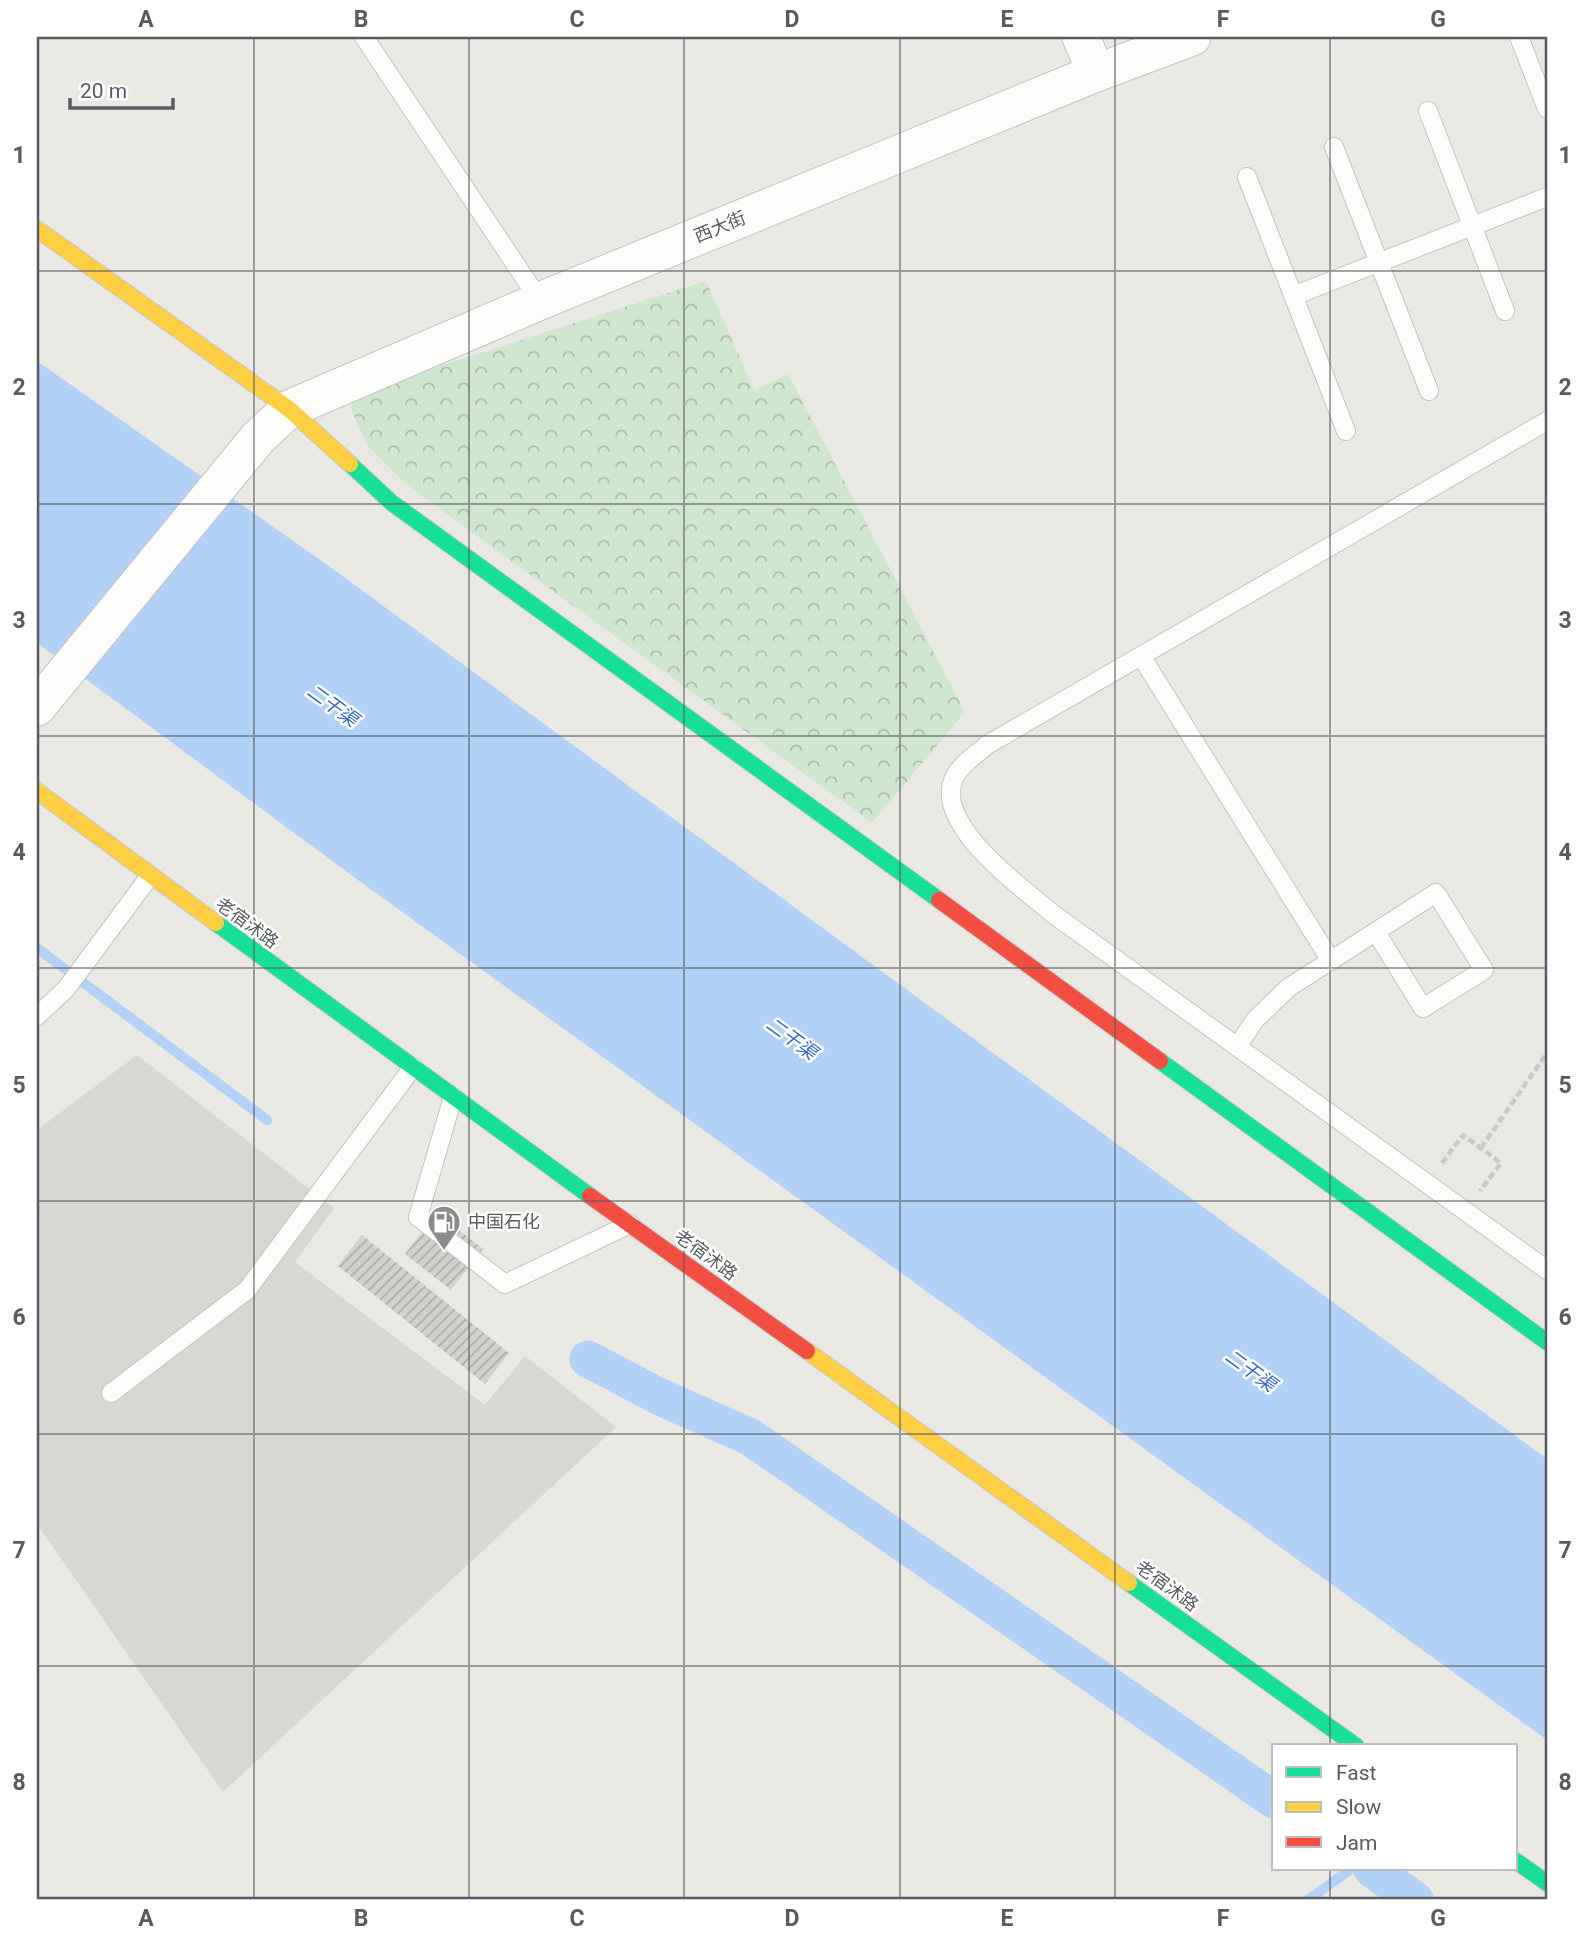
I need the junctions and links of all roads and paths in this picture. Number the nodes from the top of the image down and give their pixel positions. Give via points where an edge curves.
1 (364, 37) edge
2 (1081, 37) edge
3 (1192, 37) edge
4 (1519, 37) edge
5 (1096, 73) junction
6 (1547, 109) edge
7 (1428, 111) dead end
8 (1334, 147) dead end
9 (1247, 177) dead end
10 (1547, 197) edge
11 (1472, 227) junction
12 (37, 229) edge
13 (1379, 263) junction
14 (1293, 296) junction
15 (540, 301) junction
16 (1505, 311) dead end
17 (1429, 391) dead end
18 (289, 409) junction
19 (1544, 429) edge
20 (1346, 431) dead end
21 (1141, 656) junction
22 (44, 698) edge
23 (37, 792) edge
24 (150, 876) junction
25 (1376, 932) junction
26 (1331, 961) junction
27 (37, 1016) edge
28 (1237, 1047) junction
29 (1547, 1053) edge
30 (413, 1067) junction
31 (453, 1097) junction
32 (1481, 1148) junction
33 (1427, 1184) junction
34 (1465, 1212) junction
35 (630, 1224) junction
36 (1547, 1270) edge
37 (1547, 1342) edge
38 (111, 1393) dead end
39 (1353, 1744) edge
40 (1518, 1862) edge
41 (1547, 1884) edge

1 - 15 lane
2 - 5 street
3 - 5 street, 西大街
4 - 6 lane
5 - 15 street, 西大街
7 - 11 lane
8 - 13 lane
9 - 14 lane
10 - 11 lane
11 - 13 lane
11 - 16 lane
12 - 18 street
13 - 14 lane
13 - 17 lane
14 - 20 lane
15 - 18 street, 西大街
18 - 22 street, 西大街 via 258,438
18 - 37 street via 392,503
19 - 21 lane
21 - 26 lane
21 - 28 lane via 987,745 964,765 955,777 952,795 957,820 998,867 1053,914
23 - 24 street, 老宿沭路
24 - 27 lane via 66,989
24 - 30 street, 老宿沭路
25 - 25 lane via 1436,893 1484,970 1423,1008
25 - 26 lane
26 - 28 lane via 1288,988 1255,1020
28 - 33 lane
29 - 32 path
30 - 31 street, 老宿沭路
30 - 38 lane via 247,1290
31 - 35 street, 老宿沭路
31 - 35 lane via 418,1217 505,1284
32 - 33 path via 1463,1135
32 - 34 path via 1501,1163
33 - 34 lane
34 - 36 lane
35 - 39 street, 老宿沭路
40 - 41 street

